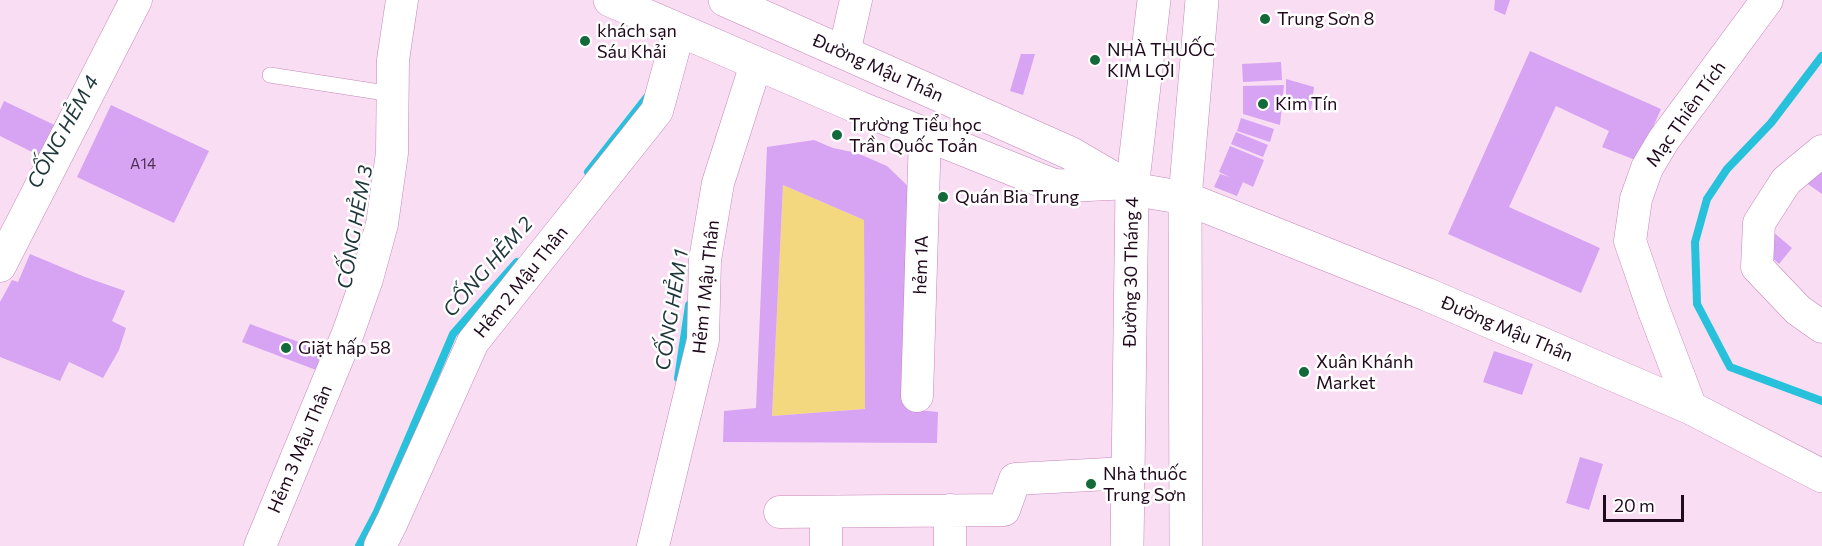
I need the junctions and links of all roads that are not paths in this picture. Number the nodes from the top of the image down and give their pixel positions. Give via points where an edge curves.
1 (136, 0) edge
2 (402, 0) edge
3 (610, 0) edge
4 (725, 0) edge
5 (856, 0) edge
6 (1154, 0) edge
7 (1202, 0) edge
8 (1767, 0) edge
9 (679, 30) junction
10 (844, 53) junction
11 (756, 64) junction
12 (875, 67) junction
13 (270, 75) dead end
14 (392, 94) junction
15 (860, 108) junction
16 (925, 135) junction
17 (1822, 151) edge
18 (1126, 186) junction
19 (1185, 198) junction
20 (0, 266) edge
21 (1822, 327) edge
22 (917, 396) dead end
23 (1691, 408) junction
24 (1127, 473) junction
25 (1822, 476) edge
26 (950, 510) junction
27 (780, 512) dead end
28 (826, 512) junction
29 (260, 546) edge
30 (380, 546) edge
31 (653, 546) edge
32 (826, 546) edge
33 (950, 546) edge
34 (1127, 546) edge
35 (1186, 546) edge

1 - 20 street
2 - 14 street, Hẻm 3 Mậu Thân
3 - 9 main road
4 - 10 main road, Đường Mậu Thân
5 - 10 street
6 - 18 main road, Đường 30 Tháng 4
7 - 19 main road
8 - 23 street, Mạc Thiên Tích via 1663,141 1647,168 1636,199 1630,241
9 - 11 main road
9 - 30 street, Hẻm 2 Mậu Thân via 657,111 473,342
10 - 12 main road, Đường Mậu Thân
11 - 15 main road
11 - 31 street, Hẻm 1 Mậu Thân via 718,183 705,260 703,340
12 - 15 main road
12 - 18 main road, Đường Mậu Thân via 1070,153
13 - 14 lane
14 - 29 street, Hẻm 3 Mậu Thân via 392,153 382,224 368,279
15 - 16 main road
16 - 18 main road via 1055,186
16 - 22 street, hẻm 1A
17 - 21 street via 1786,181 1760,223 1757,267 1798,310
18 - 19 main road, Đường Mậu Thân
18 - 24 main road, Đường 30 Tháng 4
19 - 23 main road, Đường Mậu Thân via 1426,294
19 - 35 main road
23 - 25 main road, Đường Mậu Thân
24 - 26 street via 1015,478 1004,510
24 - 34 main road, Đường 30 Tháng 4
26 - 28 street
26 - 33 street
27 - 28 street
28 - 32 street

